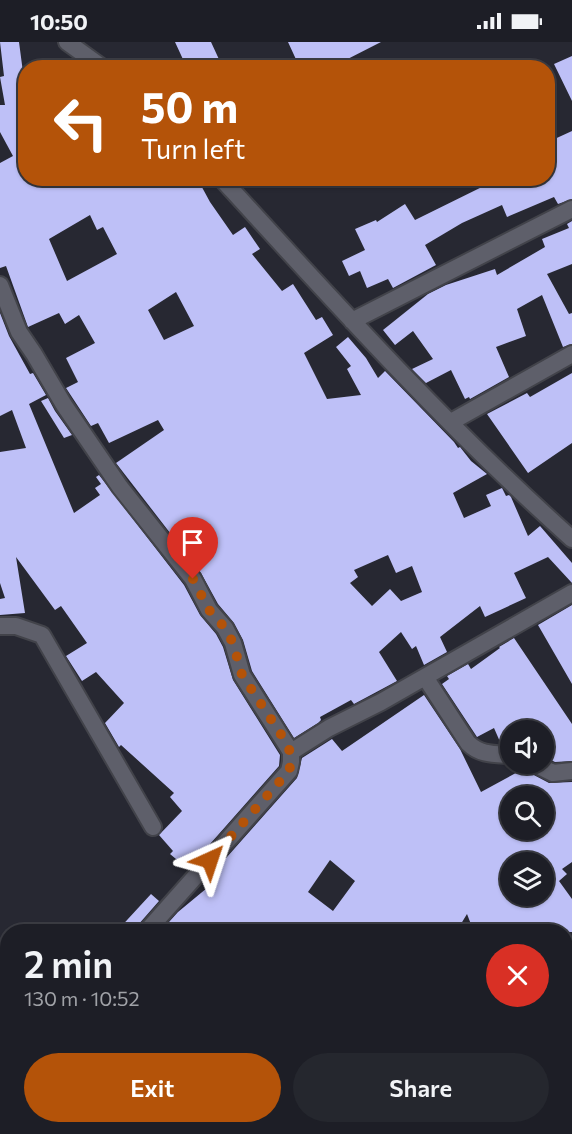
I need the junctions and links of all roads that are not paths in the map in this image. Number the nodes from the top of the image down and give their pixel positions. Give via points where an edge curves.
1 (67, 42) edge
2 (92, 60) edge
3 (228, 186) edge
4 (572, 209) edge
5 (0, 285) edge
6 (352, 321) junction
7 (572, 354) edge
8 (451, 422) junction
9 (572, 539) edge
10 (572, 593) edge
11 (0, 626) edge
12 (425, 677) junction
13 (291, 752) junction
14 (500, 754) edge
15 (572, 771) edge
16 (554, 773) edge
17 (153, 826) dead end
18 (153, 924) edge

1 - 2 street
3 - 6 street
4 - 6 street
5 - 13 street via 19,332 64,405 225,628 242,675
6 - 8 street
7 - 8 street
8 - 9 street
10 - 12 street
11 - 17 street via 16,626 42,636
12 - 13 street
12 - 14 street via 468,743 486,753
13 - 18 street via 289,771
15 - 16 street

